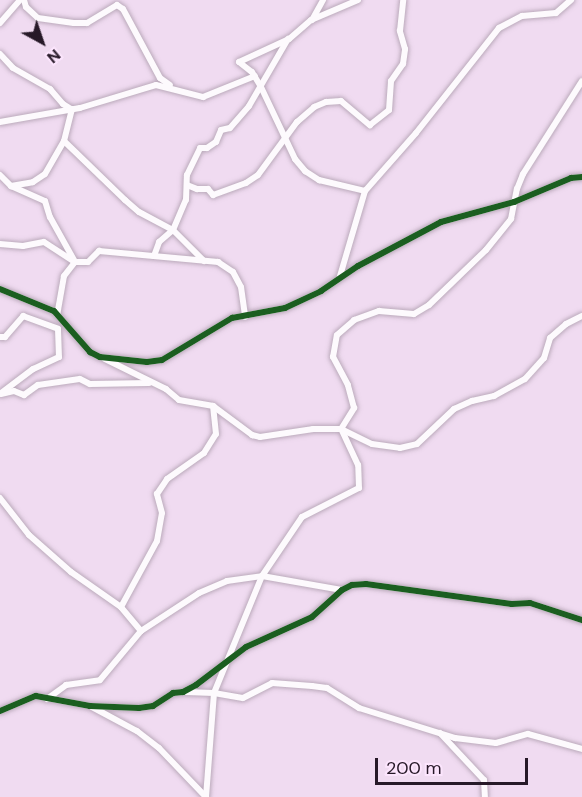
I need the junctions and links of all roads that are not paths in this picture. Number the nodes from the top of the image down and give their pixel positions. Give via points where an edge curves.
1 (22, 0) edge
2 (323, 0) edge
3 (358, 0) edge
4 (403, 0) edge
5 (571, 0) edge
6 (312, 21) junction
7 (0, 22) edge
8 (289, 39) junction
9 (0, 54) edge
10 (255, 76) junction
11 (582, 81) edge
12 (173, 87) junction
13 (261, 87) junction
14 (72, 109) junction
15 (0, 122) edge
16 (286, 136) junction
17 (64, 141) junction
18 (0, 175) edge
19 (582, 177) edge
20 (187, 185) junction
21 (11, 186) junction
22 (365, 191) junction
23 (514, 202) junction
24 (173, 230) junction
25 (0, 244) edge
26 (154, 256) junction
27 (204, 261) junction
28 (75, 262) junction
29 (340, 277) junction
30 (0, 289) edge
31 (57, 314) junction
32 (582, 316) edge
33 (244, 317) junction
34 (0, 337) edge
35 (100, 357) junction
36 (152, 383) junction
37 (0, 394) edge
38 (213, 406) junction
39 (342, 429) junction
40 (0, 498) edge
41 (262, 576) junction
42 (342, 590) junction
43 (121, 607) junction
44 (582, 620) edge
45 (141, 631) junction
46 (225, 664) junction
47 (183, 692) junction
48 (214, 693) junction
49 (47, 699) junction
50 (90, 706) junction
51 (0, 711) edge
52 (440, 733) junction
53 (582, 749) edge
54 (485, 797) edge

1 - 7 street
1 - 12 street via 38,18 74,23 87,23 117,5 123,9 160,78
2 - 6 street
3 - 6 street
4 - 16 street via 400,31 405,49 403,64 390,81 389,110 370,124 341,101 327,102 304,115
5 - 22 street via 556,13 522,16 499,28
6 - 8 street
8 - 10 street via 239,62
8 - 13 street
9 - 14 street via 13,68 51,89
10 - 12 street via 202,97
10 - 13 street
11 - 23 street via 523,174
12 - 14 street via 156,85
13 - 16 street
13 - 20 street via 230,128 221,130 216,142 200,148 187,175
14 - 15 street
14 - 17 street
16 - 20 street via 258,176 246,183 213,195 208,189
16 - 22 street via 295,159 305,171 318,180
17 - 21 street via 45,174 33,182
17 - 24 street via 139,212
18 - 21 street
19 - 23 street
20 - 24 street via 186,200
21 - 28 street via 45,201
22 - 29 street
23 - 29 street via 441,222
23 - 39 street via 505,229 429,304 414,314 379,311 354,320 338,335 333,357 348,385 354,408
24 - 26 street via 159,242
24 - 27 street
25 - 28 street via 23,246 44,242
26 - 27 street
26 - 28 street via 99,251 88,262
27 - 33 street via 218,262 232,272 244,298
28 - 31 street via 64,276
29 - 33 street via 285,308
30 - 31 street
31 - 35 street via 90,352
32 - 39 street via 550,338 544,358 525,379 494,396 454,409 417,444 400,448 372,444
33 - 35 street via 221,324 162,360
34 - 37 street via 5,337 23,316 58,329 58,357 33,369
35 - 36 street
36 - 37 street via 90,384 80,379 38,385 24,395 14,391
36 - 38 street via 179,400
38 - 39 street via 260,437
38 - 43 street via 216,434 204,453 167,479 157,494 162,513 157,541
39 - 41 street via 358,465 359,488 302,517
40 - 43 street via 29,535 71,572
41 - 42 street
41 - 45 street via 226,581 199,593
41 - 46 street
42 - 44 street via 366,584 512,604 530,603
42 - 46 street via 312,617 246,647
43 - 45 street
45 - 49 street via 100,680 66,685
46 - 47 street
46 - 48 street
47 - 48 street
47 - 50 street via 173,693 153,706
48 - 50 street via 206,797 159,748 137,731
48 - 52 street via 243,698 272,683 327,688 359,708
49 - 50 street
49 - 51 street via 36,696
52 - 53 street via 486,744 528,734
52 - 54 street via 484,780

